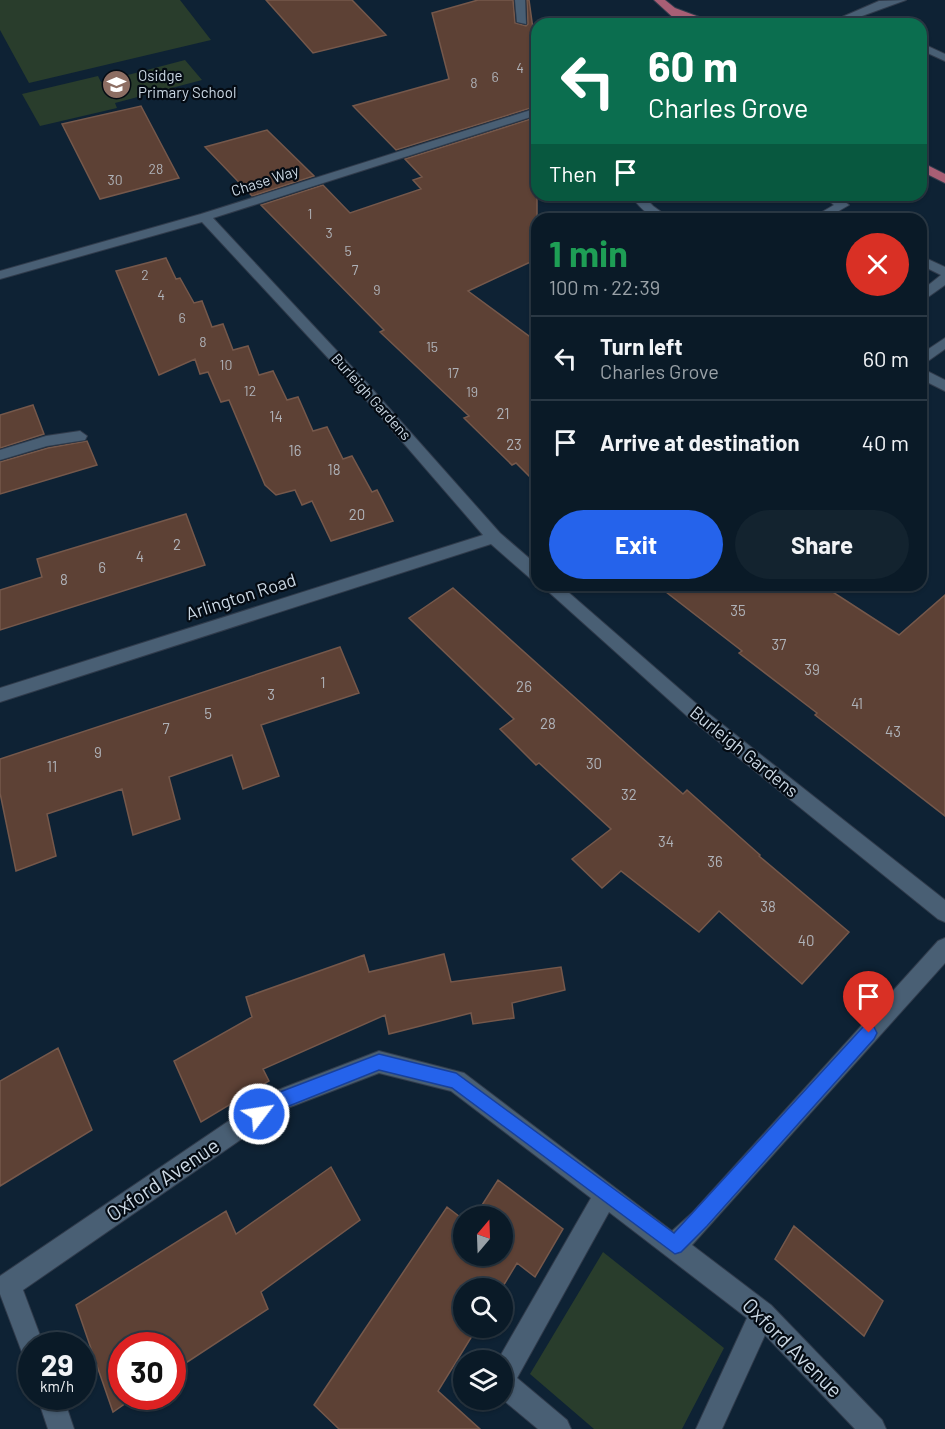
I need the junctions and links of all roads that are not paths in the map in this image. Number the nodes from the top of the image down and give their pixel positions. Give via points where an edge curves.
1 (520, 0) edge
2 (659, 0) edge
3 (901, 0) edge
4 (673, 11) junction
5 (681, 18) edge
6 (695, 18) edge
7 (846, 18) edge
8 (866, 18) edge
9 (522, 22) dead end
10 (927, 49) edge
11 (945, 58) edge
12 (531, 113) edge
13 (927, 169) edge
14 (945, 179) edge
15 (642, 201) edge
16 (837, 201) edge
17 (656, 213) edge
18 (828, 213) edge
19 (205, 217) junction
20 (927, 263) edge
21 (945, 272) edge
22 (0, 275) edge
23 (945, 278) edge
24 (927, 293) edge
25 (945, 342) edge
26 (927, 356) edge
27 (927, 376) edge
28 (945, 386) edge
29 (80, 436) dead end
30 (0, 455) edge
31 (494, 537) junction
32 (531, 570) edge
33 (556, 591) edge
34 (0, 695) edge
35 (945, 912) edge
36 (945, 948) edge
37 (606, 1194) junction
38 (675, 1245) junction
39 (5, 1288) edge
40 (762, 1314) junction
41 (25, 1332) edge
42 (513, 1360) edge
43 (513, 1390) edge
44 (55, 1410) edge
45 (61, 1429) edge
46 (558, 1429) edge
47 (709, 1429) edge
48 (873, 1429) edge

1 - 9 street
2 - 4 main road
3 - 7 street
3 - 8 street
4 - 5 main road
4 - 6 main road
10 - 11 street
12 - 19 street, Chase Way
13 - 14 main road
15 - 17 street
16 - 18 street via 843,205
19 - 22 street, Chase Way
19 - 31 street, Burleigh Gardens via 360,384
20 - 21 street
23 - 24 street
25 - 26 street
27 - 28 street
29 - 30 street
31 - 32 street, Burleigh Gardens
31 - 34 street, Arlington Road
33 - 35 street, Burleigh Gardens via 693,711
36 - 38 street
37 - 38 street, Oxford Avenue
37 - 39 street, Oxford Avenue via 456,1081 379,1062 278,1101
37 - 42 street
38 - 40 street, Oxford Avenue
39 - 41 street, Oxford Avenue
40 - 47 street
40 - 48 street, Oxford Avenue
43 - 46 street
44 - 45 street

